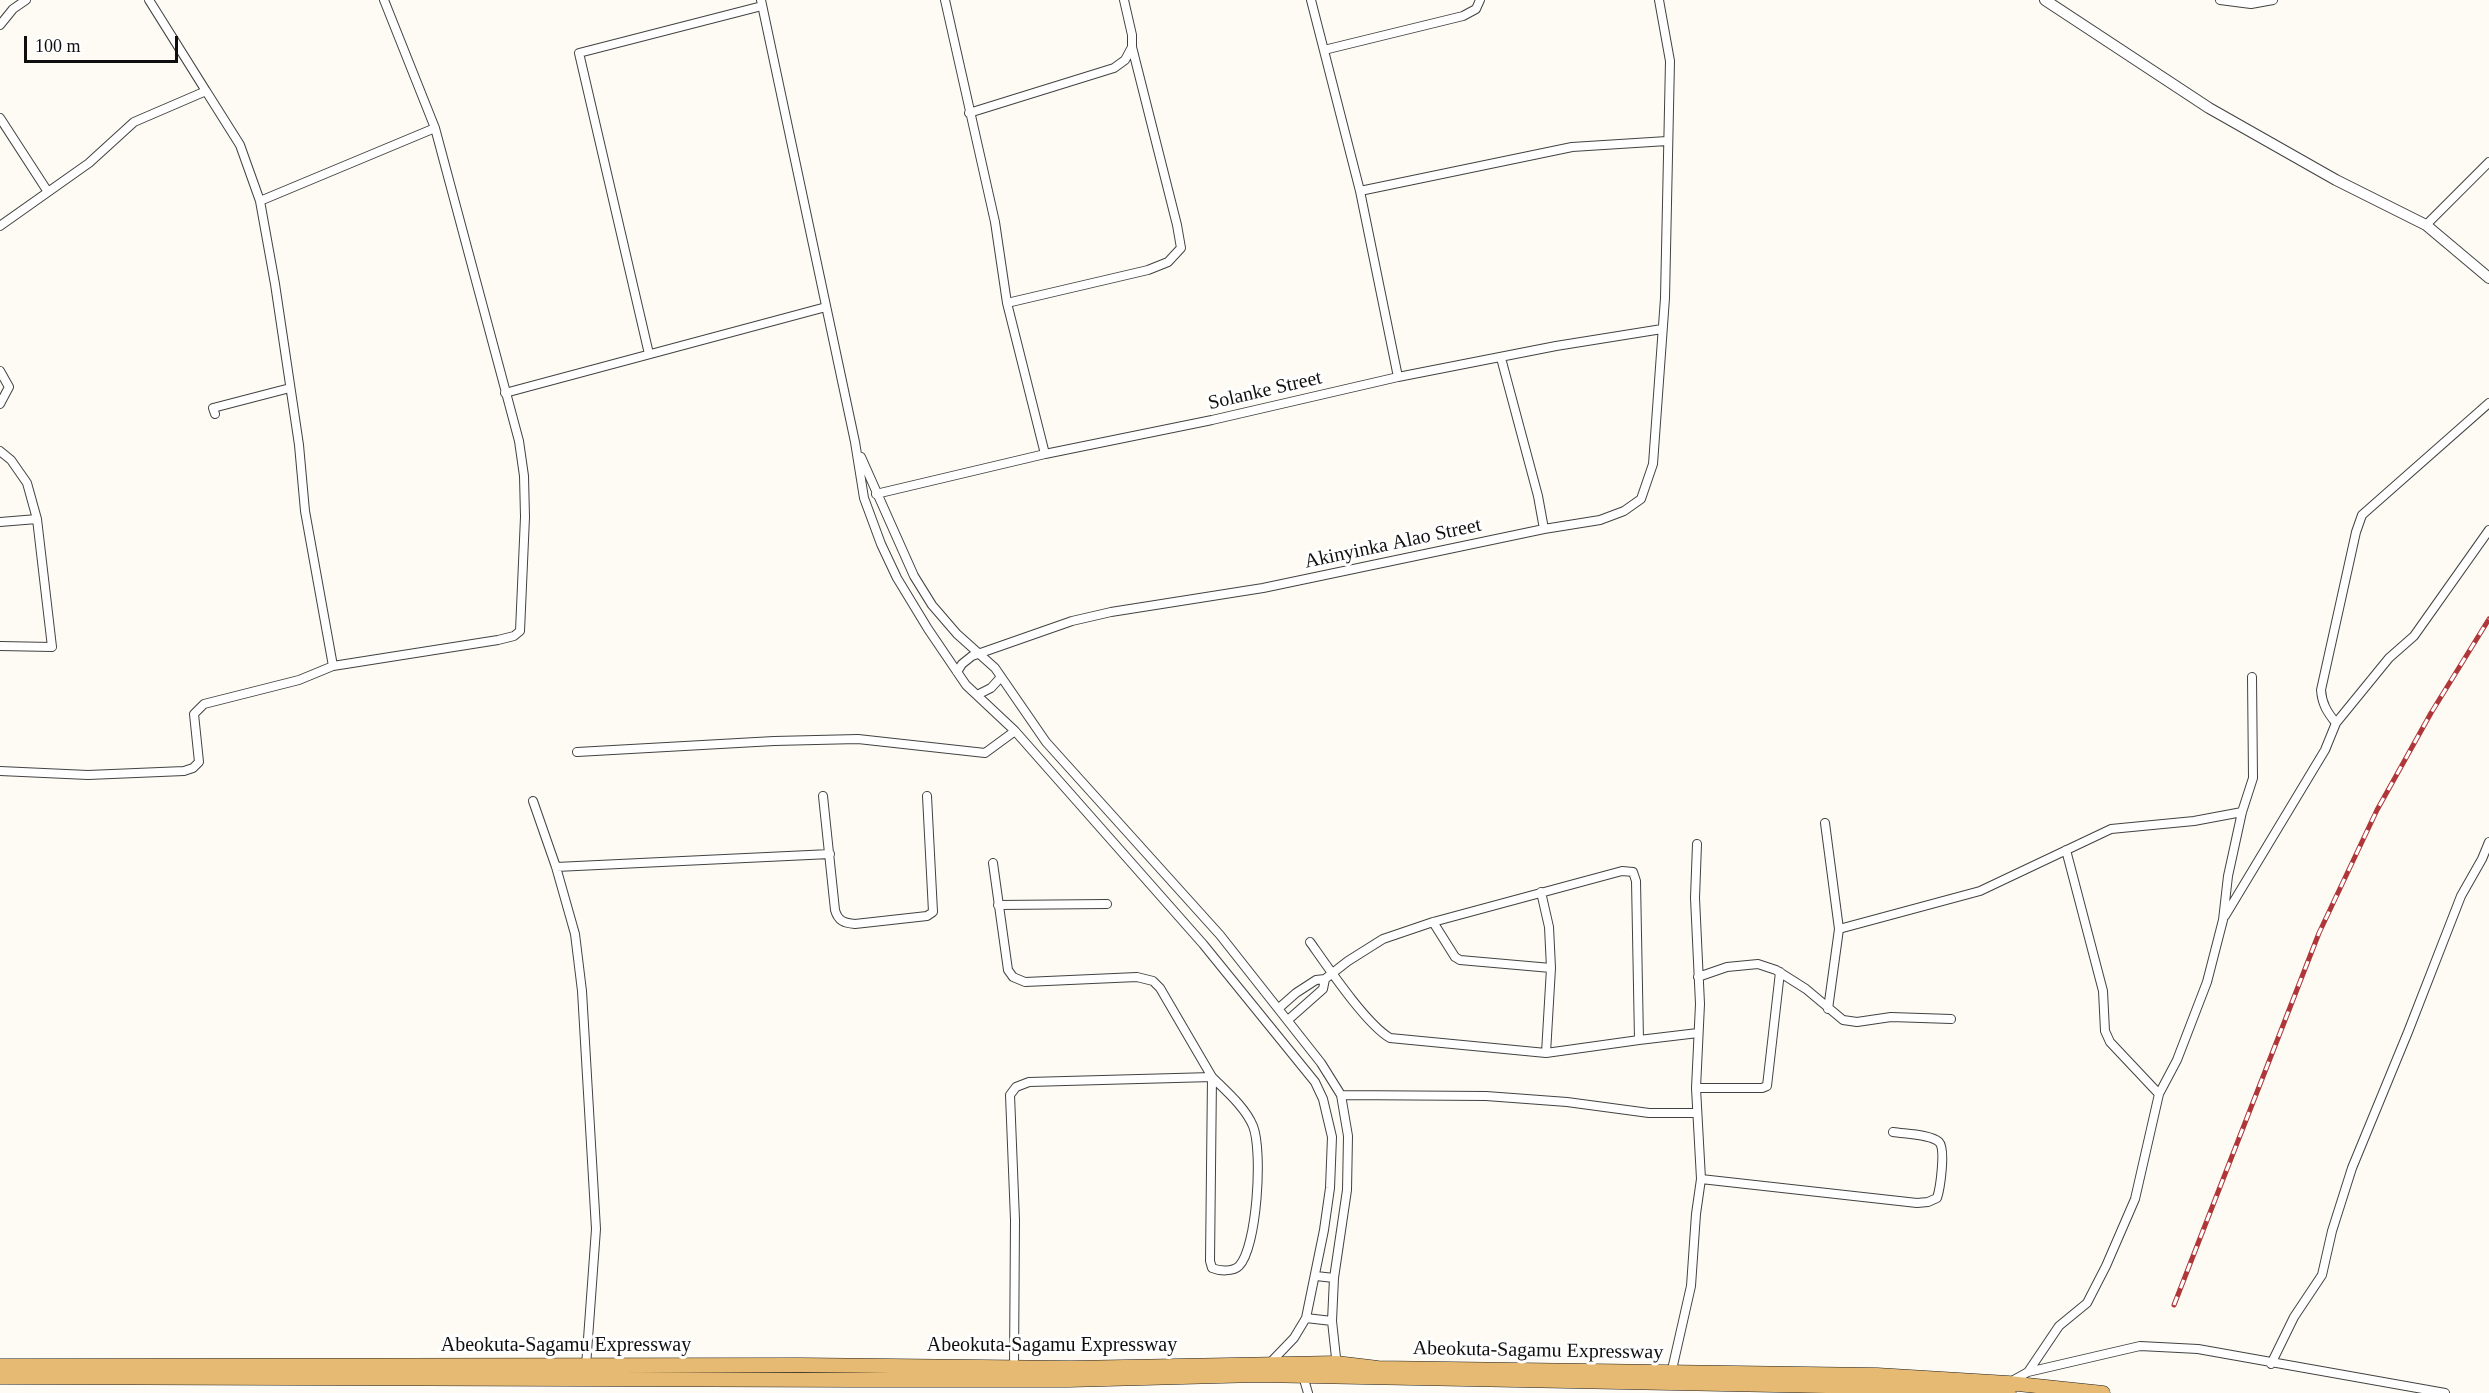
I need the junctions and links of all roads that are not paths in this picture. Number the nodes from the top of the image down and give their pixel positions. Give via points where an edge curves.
1 (26, 0) edge
2 (148, 0) edge
3 (384, 0) edge
4 (945, 0) edge
5 (1124, 0) edge
6 (1311, 0) edge
7 (1480, 0) edge
8 (1659, 0) edge
9 (2045, 0) edge
10 (2220, 0) edge
11 (2273, 0) edge
12 (761, 3) edge
13 (0, 25) edge
14 (1132, 47) junction
15 (1324, 50) junction
16 (207, 91) junction
17 (969, 113) junction
18 (0, 118) edge
19 (435, 128) junction
20 (1667, 141) junction
21 (2489, 162) edge
22 (1360, 191) junction
23 (48, 192) junction
24 (260, 201) junction
25 (2426, 225) junction
26 (0, 226) edge
27 (2489, 278) edge
28 (1007, 303) junction
29 (826, 307) junction
30 (1662, 329) junction
31 (649, 354) junction
32 (1501, 358) junction
33 (0, 371) edge
34 (1398, 377) junction
35 (290, 388) junction
36 (505, 393) junction
37 (2489, 403) edge
38 (0, 404) edge
39 (215, 414) dead end
40 (855, 442) junction
41 (0, 451) edge
42 (1045, 454) junction
43 (876, 494) junction
44 (37, 519) junction
45 (0, 522) edge
46 (1544, 529) junction
47 (2489, 530) edge
48 (0, 646) edge
49 (981, 654) junction
50 (333, 666) junction
51 (957, 672) junction
52 (1001, 677) junction
53 (2252, 677) dead end
54 (977, 695) junction
55 (2336, 723) junction
56 (1015, 731) junction
57 (577, 752) dead end
58 (0, 771) edge
59 (824, 796) dead end
60 (927, 796) dead end
61 (533, 801) dead end
62 (2242, 812) junction
63 (1825, 823) dead end
64 (2489, 842) edge
65 (1697, 844) dead end
66 (2066, 850) junction
67 (830, 854) junction
68 (993, 863) dead end
69 (556, 867) junction
70 (1541, 892) junction
71 (1107, 904) dead end
72 (998, 905) junction
73 (2223, 920) junction
74 (1433, 922) junction
75 (1839, 929) junction
76 (1310, 942) dead end
77 (1551, 968) junction
78 (1780, 972) junction
79 (1329, 977) junction
80 (1698, 977) junction
81 (1279, 1008) junction
82 (1828, 1010) junction
83 (1951, 1019) dead end
84 (1288, 1020) junction
85 (1698, 1032) junction
86 (1639, 1040) junction
87 (1546, 1053) junction
88 (1212, 1077) junction
89 (1696, 1088) junction
90 (2159, 1094) junction
91 (1341, 1095) junction
92 (1697, 1113) junction
93 (1893, 1132) dead end
94 (1701, 1179) junction
95 (1316, 1276) junction
96 (1334, 1278) junction
97 (1306, 1318) junction
98 (1332, 1321) junction
99 (1336, 1363) junction
100 (1268, 1364) junction
101 (2271, 1364) junction
102 (0, 1366) edge
103 (586, 1366) junction
104 (1014, 1366) junction
105 (2028, 1372) junction
106 (1671, 1374) junction
107 (1258, 1375) junction
108 (1303, 1376) junction
109 (0, 1377) edge
110 (1341, 1377) junction
111 (2007, 1389) edge
112 (1308, 1393) edge
113 (2103, 1393) edge
114 (2445, 1393) edge

1 - 13 street
2 - 16 street
3 - 19 street
4 - 17 street
5 - 14 street
6 - 15 street
7 - 15 street via 1476,9 1463,16
8 - 20 street, Akinyinka Alao Street via 1670,61
9 - 25 street via 2218,113
10 - 11 street via 2251,4
12 - 29 street
12 - 31 street via 579,53
14 - 17 street via 1125,60 1114,68
14 - 28 street via 1181,248 1168,262 1148,270
15 - 22 street
16 - 23 street via 134,122 89,163
16 - 24 street via 240,145
17 - 28 street via 995,222
18 - 23 street
19 - 24 street
19 - 36 street
20 - 22 street via 1572,147
20 - 30 street, Akinyinka Alao Street
21 - 25 street
22 - 34 street
23 - 26 street
24 - 35 street
25 - 27 street
28 - 42 street
29 - 31 street
29 - 40 street
30 - 32 street, Solanke Street
30 - 46 street, Akinyinka Alao Street via 1653,464 1641,499 1600,520
31 - 36 street
32 - 34 street, Solanke Street
32 - 46 street
33 - 38 street via 9,387
34 - 42 street, Solanke Street
35 - 39 street via 213,408
35 - 50 street via 305,511
36 - 50 street via 524,476 520,631 498,640
37 - 55 street via 2362,515 2321,690 2326,710
40 - 43 street
40 - 51 street via 864,498 881,544 897,578
41 - 44 street via 27,483
42 - 43 street, Solanke Street
43 - 49 street via 914,576 932,605
44 - 45 street
44 - 48 street via 52,647
46 - 49 street, Akinyinka Alao Street via 1263,588 1111,612 1035,632
47 - 55 street via 2414,636 2389,658
49 - 51 street, Akinyinka Alao Street via 966,659
49 - 52 street
50 - 58 street via 299,680 204,704 194,714 199,762 184,771 88,775
51 - 54 street
52 - 54 street
52 - 81 street via 1046,742 1220,935
53 - 62 street via 2253,778
54 - 56 street
55 - 73 street via 2325,750
56 - 57 street via 985,753 858,739
56 - 95 street via 1203,944 1315,1082 1332,1137 1330,1188
59 - 67 street
60 - 67 street via 934,902 933,912 927,916 844,923 835,910
61 - 69 street
62 - 66 street via 2110,829
62 - 73 street
63 - 75 street
64 - 101 street via 2461,896 2352,1168 2322,1275 2294,1317
65 - 80 street
66 - 75 street via 1980,891
66 - 90 street via 2103,991 2105,1031 2110,1042
67 - 69 street
68 - 72 street
69 - 103 street via 575,934 582,991 596,1229
70 - 74 street
70 - 77 street via 1549,927
70 - 86 street via 1622,871 1633,872 1638,905
71 - 72 street
72 - 88 street via 1008,970 1013,977 1025,982 1137,977 1153,981
73 - 90 street via 2207,982 2177,1060
74 - 77 street via 1460,960
74 - 79 street via 1383,939
75 - 82 street
76 - 79 street
77 - 87 street
78 - 80 street via 1758,964 1743,964
78 - 82 street
78 - 89 street via 1767,1086
79 - 81 street via 1316,980
79 - 84 street via 1323,989
79 - 87 street via 1390,1038
80 - 85 street
81 - 84 street
82 - 83 street via 1843,1020 1857,1022 1892,1017
84 - 91 street
85 - 86 street
85 - 89 street
86 - 87 street
88 - 88 street via 1210,1261 1217,1270 1239,1266 1248,1246 1259,1165 1253,1128 1246,1114
88 - 104 street via 1029,1082 1016,1087 1010,1095 1016,1220
89 - 92 street
90 - 105 street via 2135,1199 2106,1266 2087,1303 2060,1326
91 - 92 street via 1486,1096 1649,1113
91 - 96 street via 1348,1136 1347,1190
92 - 94 street
93 - 94 street via 1939,1142 1942,1149 1937,1198 1917,1203
94 - 106 street via 1691,1286
95 - 96 street
95 - 97 street
96 - 98 street
97 - 98 street
97 - 100 street via 1294,1338
98 - 99 street
99 - 100 highway, Abeokuta-Sagamu Expressway
99 - 106 highway, Abeokuta-Sagamu Expressway via 1378,1368
99 - 110 street
100 - 104 highway, Abeokuta-Sagamu Expressway
100 - 107 street
101 - 105 street via 2198,1349 2140,1346
101 - 114 street
102 - 103 highway, Abeokuta-Sagamu Expressway
103 - 104 highway, Abeokuta-Sagamu Expressway
105 - 111 street
106 - 111 highway, Abeokuta-Sagamu Expressway via 1877,1375
107 - 108 highway, Abeokuta-Sagamu Expressway
107 - 109 highway, Abeokuta-Sagamu Expressway via 1068,1380
108 - 110 highway, Abeokuta-Sagamu Expressway
108 - 112 street
110 - 111 highway, Abeokuta-Sagamu Expressway
111 - 113 highway, Abeokuta-Sagamu Expressway

